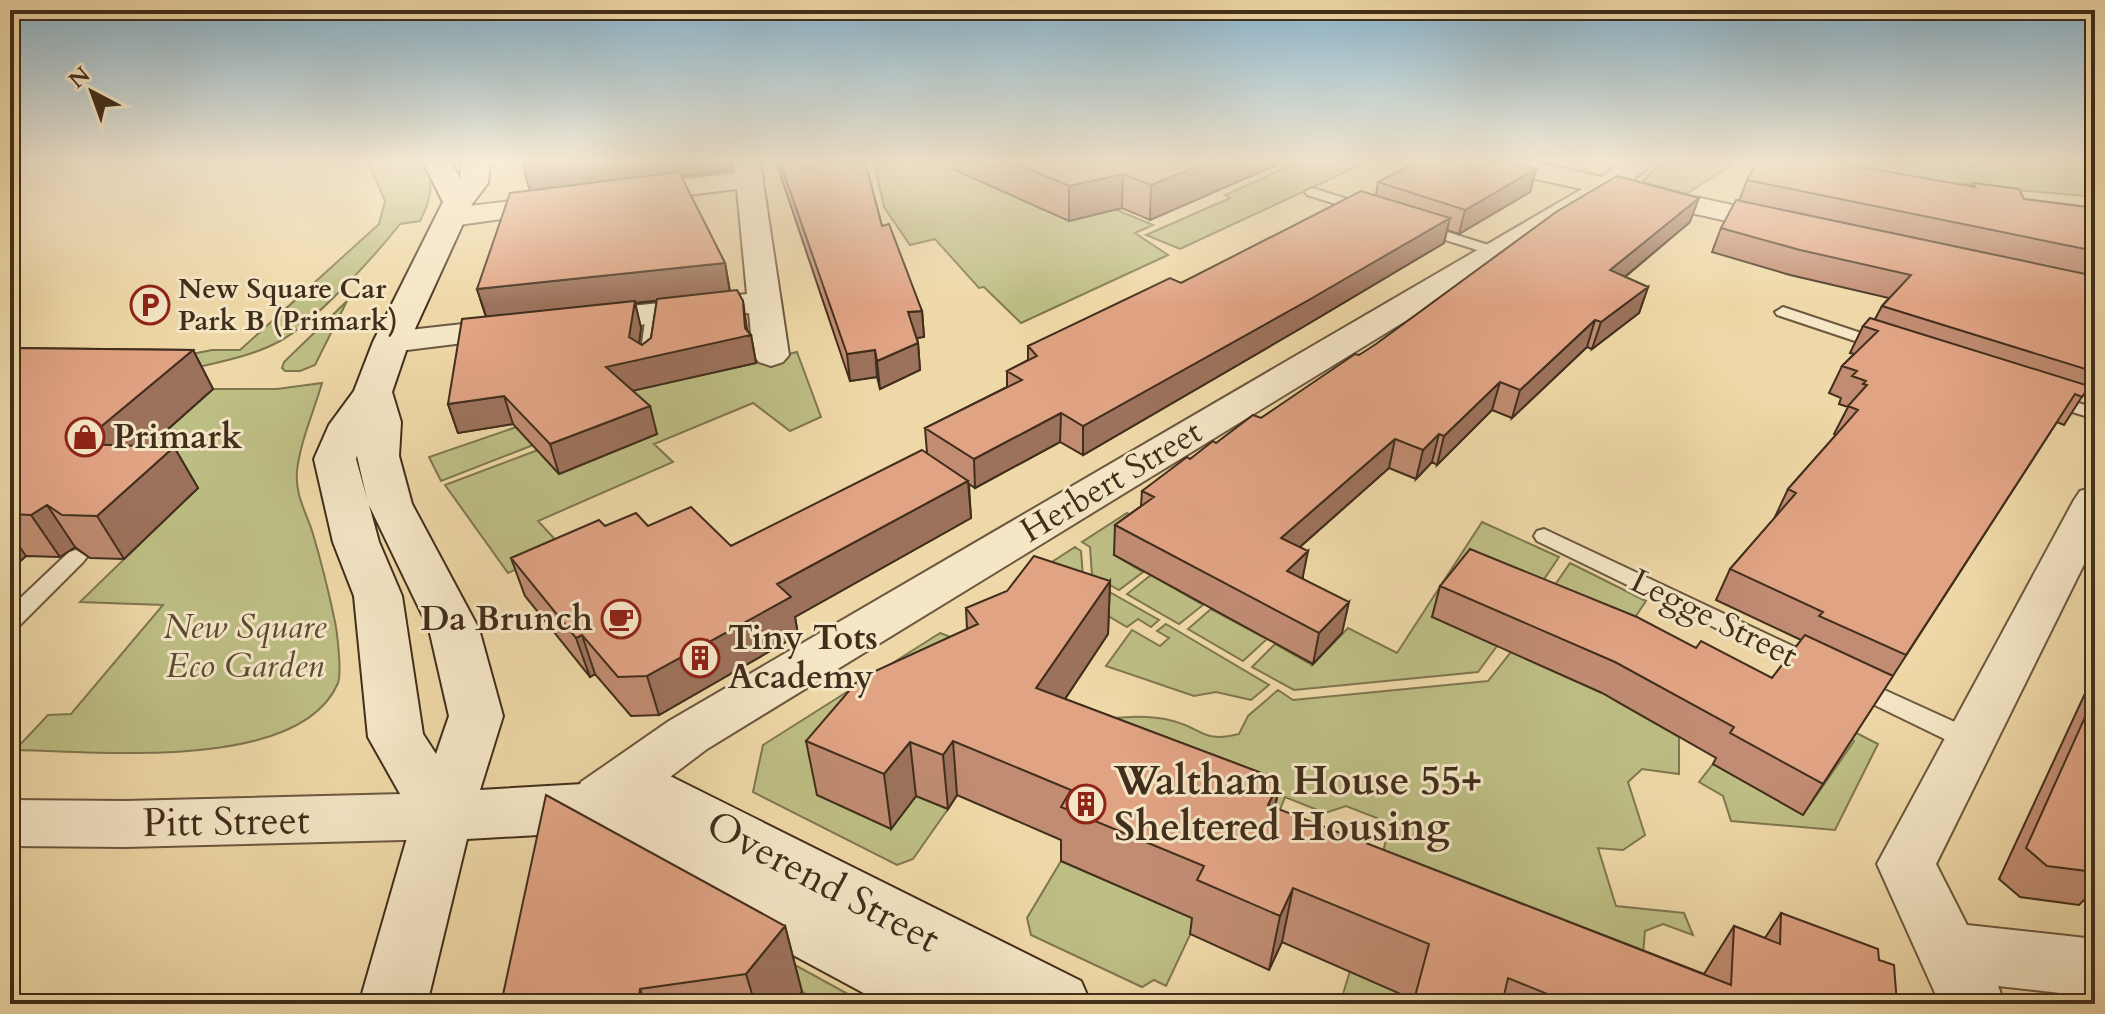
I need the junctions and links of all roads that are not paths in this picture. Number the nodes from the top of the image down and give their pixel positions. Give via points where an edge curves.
1 (463, 209) edge
2 (753, 209) edge
3 (1365, 209) edge
4 (1566, 209) edge
5 (1713, 209) edge
6 (455, 210) joint
7 (1385, 216) edge
8 (1414, 225) edge
9 (1817, 232) edge
10 (1493, 251) junction
11 (765, 302) junction
12 (1783, 312) dead end
13 (654, 314) junction
14 (391, 342) junction
15 (1901, 351) edge
16 (771, 355) dead end
17 (647, 365) edge
18 (373, 392) junction
19 (2035, 394) edge
20 (2095, 414) edge
21 (2095, 500) edge
22 (1544, 536) dead end
23 (76, 557) dead end
24 (10, 621) edge
25 (1972, 741) junction
26 (587, 808) junction
27 (443, 816) junction
28 (10, 823) edge
29 (2095, 968) edge
30 (1960, 978) edge
31 (393, 1004) edge
32 (951, 1004) edge
33 (1057, 1004) edge

1 - 6 street
2 - 11 street
3 - 7 lane
4 - 10 street, Herbert Street
5 - 9 street
6 - 14 street
8 - 10 lane
10 - 26 street, Herbert Street via 688,735
11 - 13 street
11 - 16 street
12 - 15 lane
13 - 14 street
13 - 17 lane
14 - 18 street
18 - 27 street via 381,422 378,456 390,504 454,629 476,716
18 - 27 street via 349,425 335,459 356,542 378,596 396,737
19 - 20 lane
21 - 25 street
22 - 25 lane, Legge Street
23 - 24 lane
25 - 30 street via 1906,864
26 - 27 street, Overend Street
26 - 32 street, Overend Street via 603,824
26 - 33 street, Overend Street via 638,786
27 - 28 street, Pitt Street
27 - 31 street
29 - 30 street

